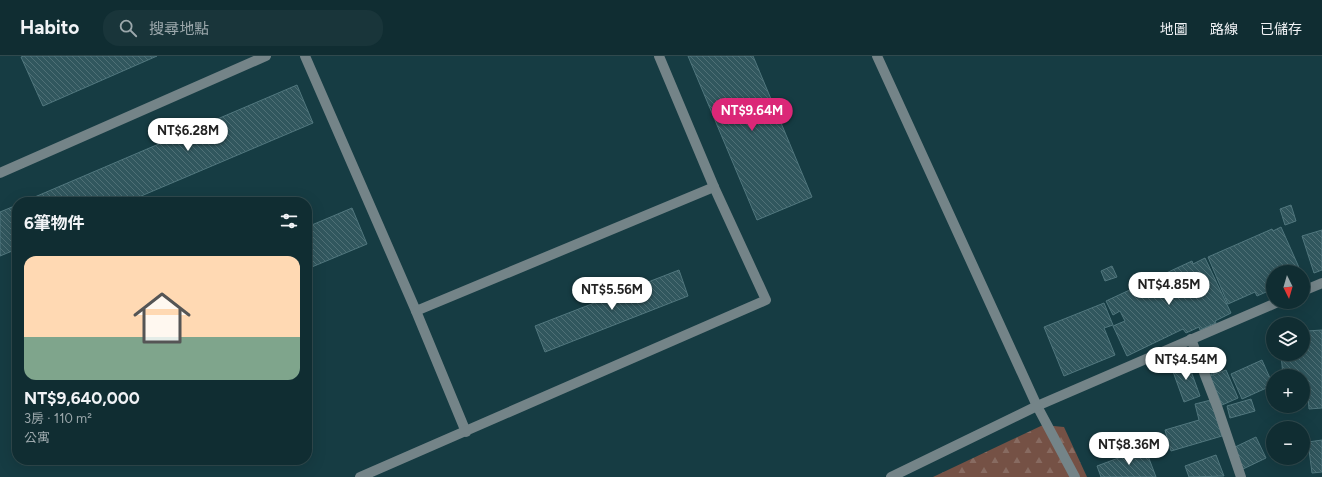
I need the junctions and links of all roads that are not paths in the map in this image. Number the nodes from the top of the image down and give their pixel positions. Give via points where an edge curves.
1 (266, 56) edge
2 (305, 56) edge
3 (659, 56) edge
4 (877, 56) edge
5 (0, 173) edge
6 (714, 187) junction
7 (1322, 283) edge
8 (1310, 288) edge
9 (1266, 307) edge
10 (416, 311) junction
11 (1191, 339) junction
12 (1037, 406) junction
13 (466, 432) junction
14 (360, 477) edge
15 (890, 477) edge
16 (1075, 477) edge
17 (1242, 477) edge

1 - 5 street
2 - 10 street
3 - 6 street
4 - 12 street
6 - 10 street
6 - 13 street via 766,300
7 - 8 street
9 - 11 street
10 - 13 street
11 - 12 street
11 - 17 street
12 - 15 street
12 - 16 street
13 - 14 street

